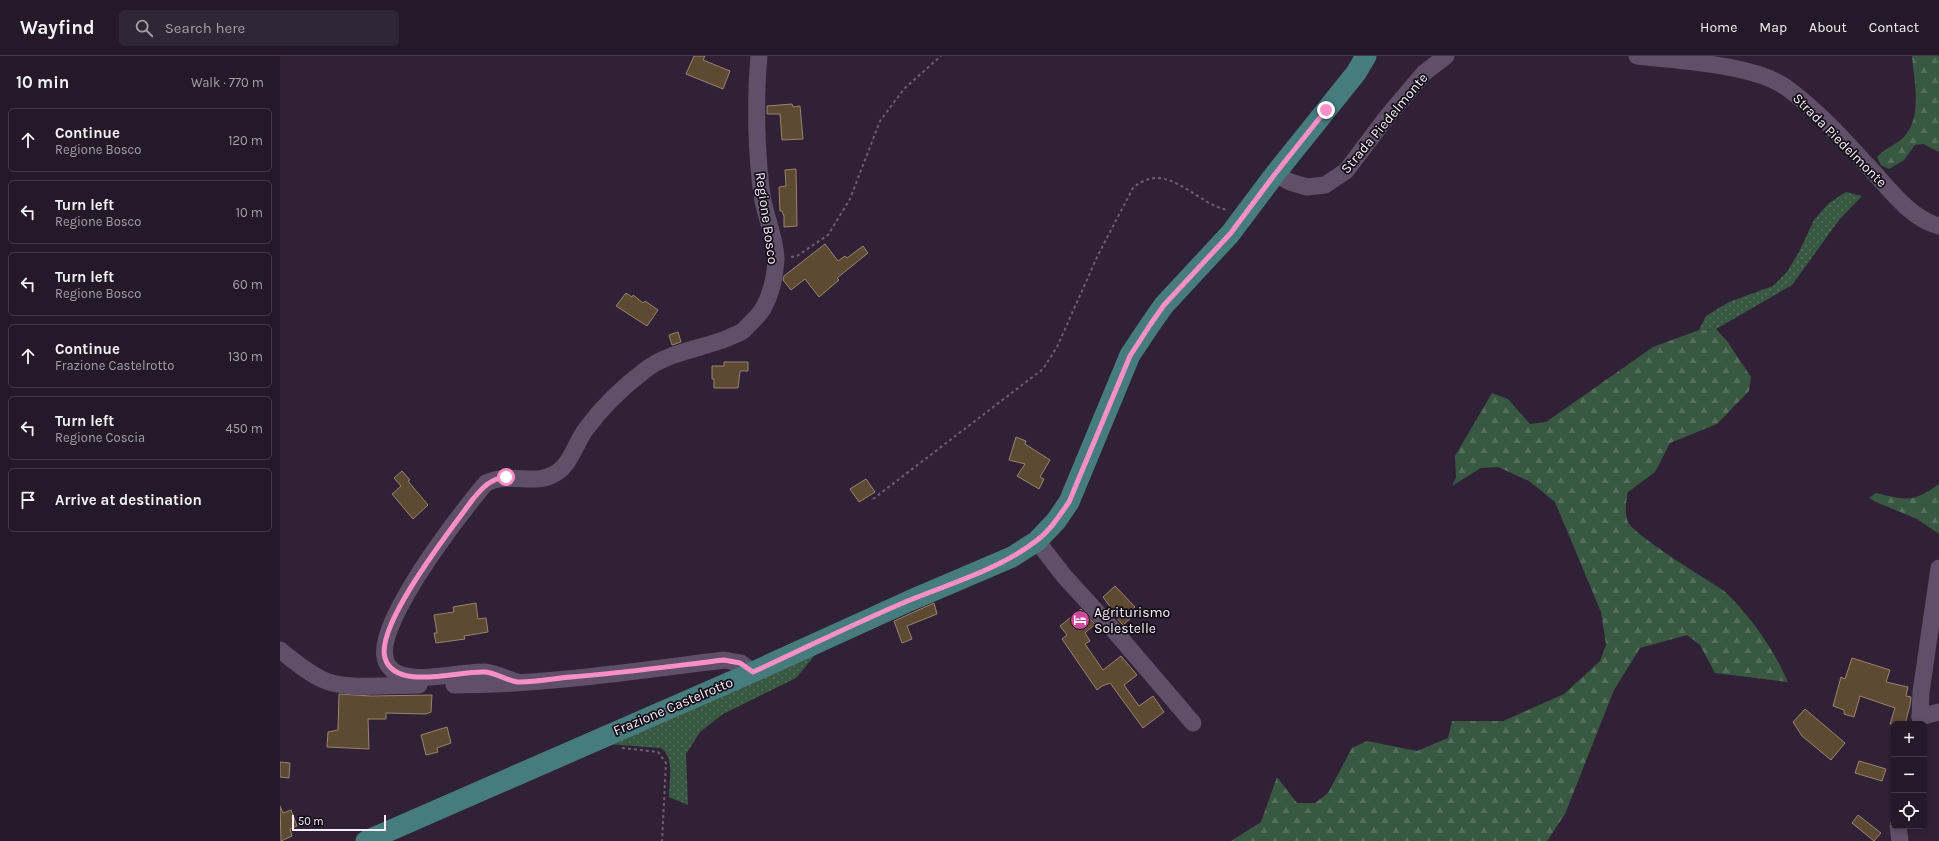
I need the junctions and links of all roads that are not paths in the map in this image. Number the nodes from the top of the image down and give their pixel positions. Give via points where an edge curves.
1 (759, 56) edge
2 (1366, 56) edge
3 (1446, 56) edge
4 (1637, 56) edge
5 (1275, 174) junction
6 (1939, 226) edge
7 (1037, 541) junction
8 (1939, 568) edge
9 (280, 650) edge
10 (753, 672) junction
11 (517, 682) junction
12 (1939, 712) edge
13 (1918, 720) edge
14 (1192, 723) dead end
15 (1898, 829) edge
16 (366, 841) edge
17 (1900, 841) edge

1 - 11 street, Regione Bosco via 758,154 776,260 773,282 764,308 742,332 711,345 664,358 644,370 603,407 558,472 547,478 534,480 496,478 486,484 401,604 386,641 384,656 388,666 398,674 442,676 485,672
2 - 5 main road via 1356,74
3 - 5 street, Strada Piedelmonte via 1424,74 1386,118 1346,171 1325,185 1307,187
4 - 6 street, Strada Piedelmonte via 1735,68 1786,87 1844,140 1911,212 1930,224
5 - 7 main road via 1230,234 1164,305 1134,349 1069,502 1056,521
7 - 10 main road via 1012,557
7 - 14 street via 1064,576
8 - 13 street
9 - 11 street, Frazione Castelrotto via 327,682 346,686 478,685
10 - 11 street, Frazione Castelrotto via 740,663 724,660
10 - 16 main road, Frazione Castelrotto
12 - 13 street
15 - 17 street

